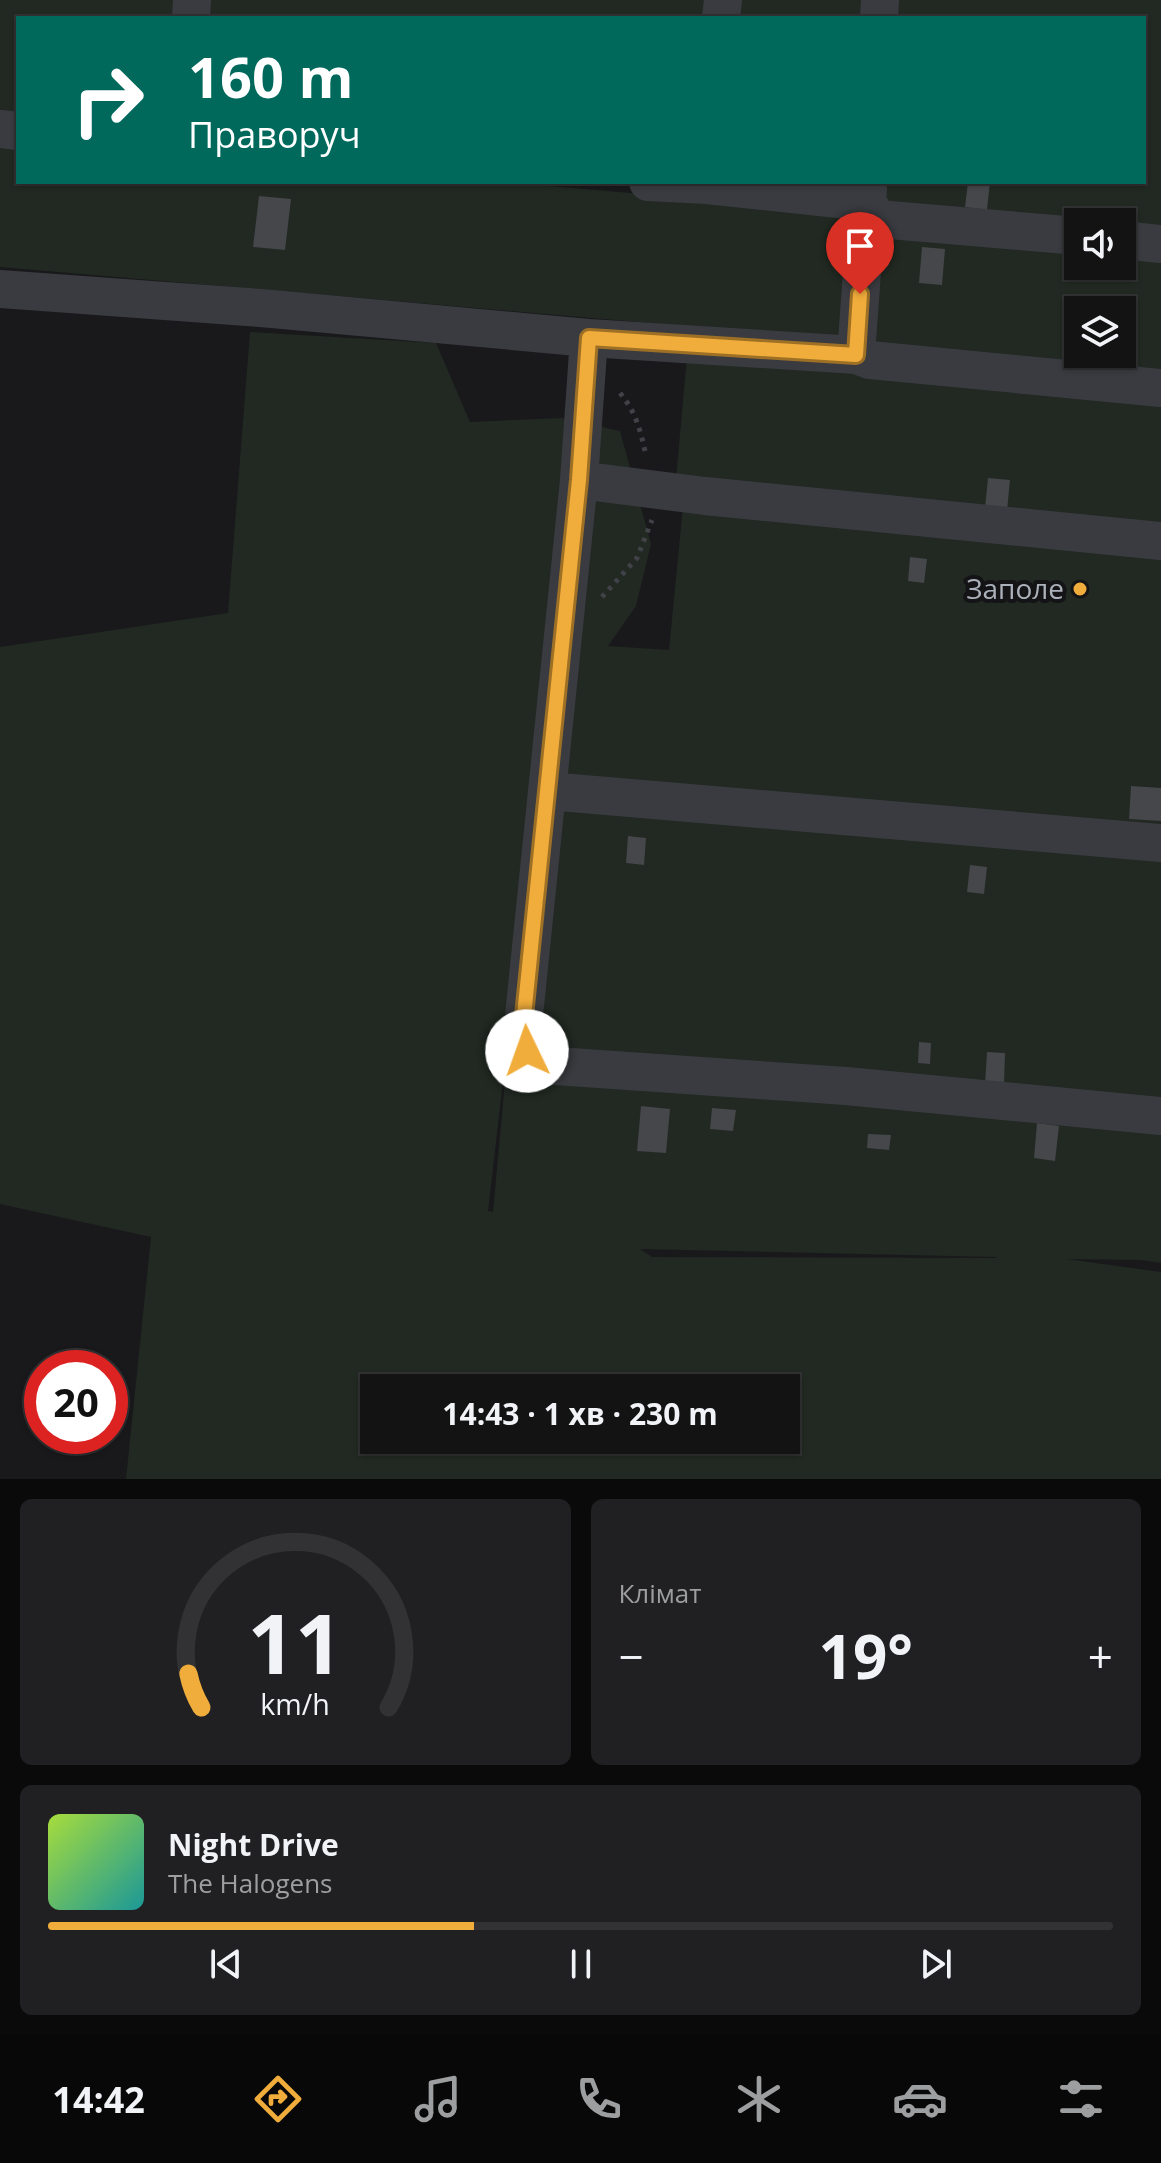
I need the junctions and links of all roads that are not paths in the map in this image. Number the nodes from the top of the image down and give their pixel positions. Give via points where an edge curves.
1 (726, 184) edge
2 (868, 192) edge
3 (1064, 235) edge
4 (1136, 241) edge
5 (1161, 244) edge
6 (0, 289) edge
7 (589, 338) junction
8 (856, 355) junction
9 (1161, 388) edge
10 (579, 480) junction
11 (1161, 541) edge
12 (548, 791) junction
13 (1161, 843) edge
14 (1161, 1116) edge

1 - 2 lane
2 - 3 lane via 878,219
2 - 8 lane
4 - 5 lane
6 - 7 lane
7 - 8 lane
7 - 10 lane
8 - 9 lane
10 - 11 lane
10 - 12 lane
12 - 13 lane
12 - 14 lane via 522,1035 527,1051 539,1060 556,1066

